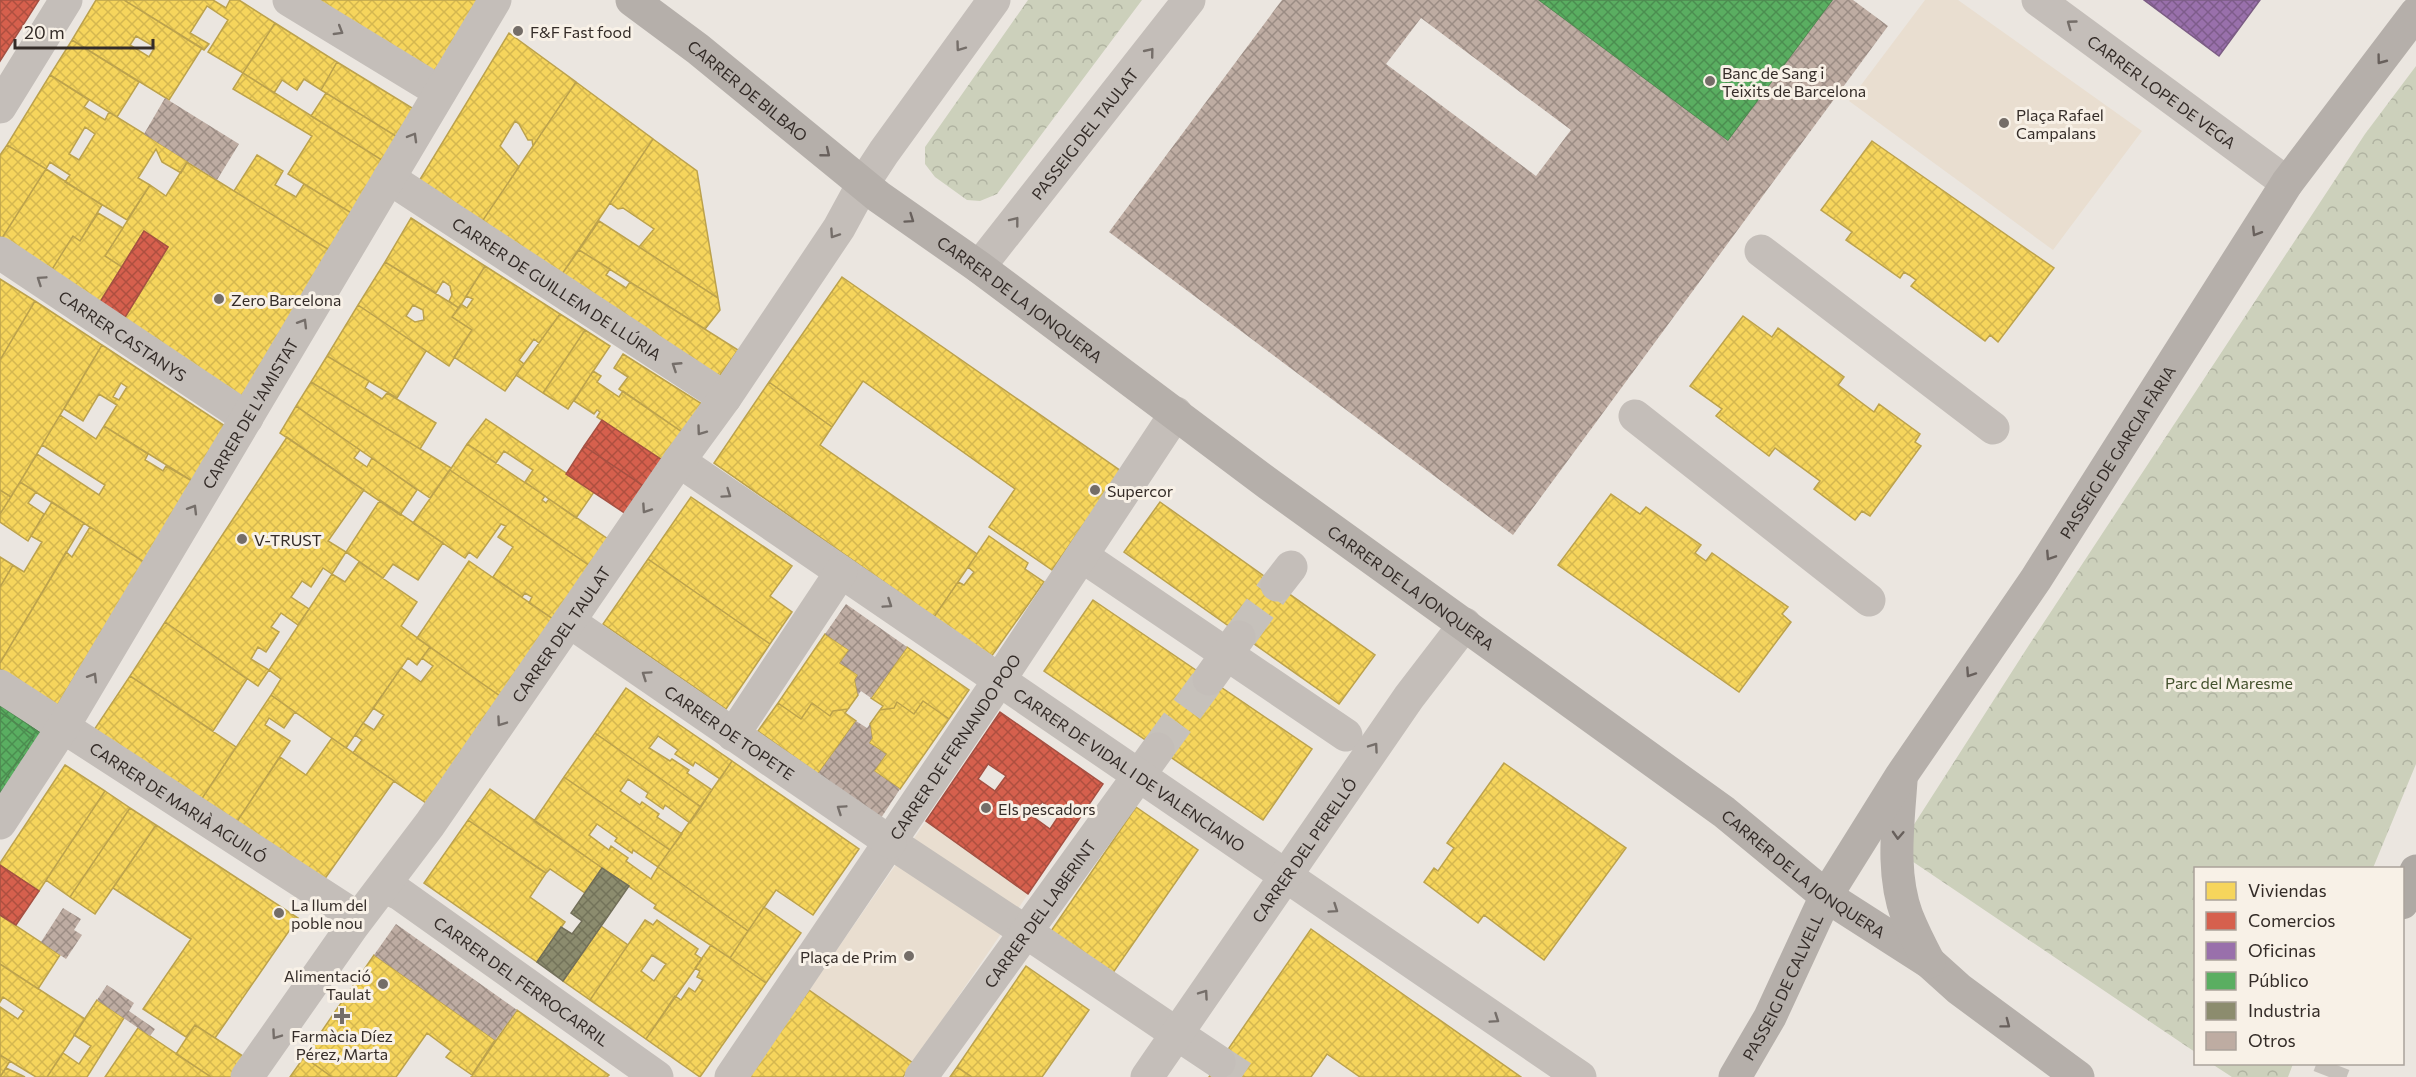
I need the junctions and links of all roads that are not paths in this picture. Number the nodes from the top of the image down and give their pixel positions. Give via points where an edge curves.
1 (66, 0) edge
2 (289, 0) edge
3 (495, 0) edge
4 (632, 0) edge
5 (994, 0) edge
6 (1190, 0) edge
7 (2038, 0) edge
8 (2416, 14) edge
9 (440, 92) junction
10 (0, 107) edge
11 (389, 178) junction
12 (2288, 183) junction
13 (863, 184) junction
14 (1761, 251) dead end
15 (0, 253) edge
16 (979, 267) junction
17 (725, 398) junction
18 (1176, 413) junction
19 (1635, 416) dead end
20 (247, 418) junction
21 (1993, 428) dead end
22 (679, 461) junction
23 (1082, 556) junction
24 (841, 572) junction
25 (1869, 600) dead end
26 (570, 622) junction
27 (1465, 624) junction
28 (1000, 679) junction
29 (0, 686) edge
30 (63, 727) junction
31 (733, 735) junction
32 (1346, 735) dead end
33 (1158, 748) tunnel mouth
34 (1138, 775) junction
35 (1901, 776) junction
36 (0, 823) edge
37 (890, 842) junction
38 (2416, 871) edge
39 (1285, 876) junction
40 (385, 887) junction
41 (1826, 896) junction
42 (2404, 901) edge
43 (358, 918) junction
44 (1026, 932) junction
45 (1929, 962) junction
46 (1177, 1034) junction
47 (1219, 1062) tunnel mouth
48 (247, 1077) edge
49 (657, 1077) edge
50 (731, 1077) edge
51 (921, 1077) edge
52 (1147, 1077) edge
53 (1580, 1077) edge
54 (1735, 1077) edge
55 (2078, 1077) edge

1 - 10 street
2 -> 9 street
3 - 9 street, CARRER DE L'AMISTAT
4 -> 13 main road, CARRER DE BILBAO
5 -> 13 street
16 -> 6 street, PASSEIG DEL TAULAT
12 -> 7 street, CARRER LOPE DE VEGA
8 -> 12 main road, PASSEIG DE GARCIA FÀRIA
11 -> 9 street, CARRER DE L'AMISTAT
17 -> 11 street, CARRER DE GUILLEM DE LLÚRIA
20 -> 11 street, CARRER DE L'AMISTAT
12 -> 35 main road, PASSEIG DE GARCIA FÀRIA via 2036,579
13 -> 16 main road, CARRER DE LA JONQUERA
13 -> 17 street, CARRER DEL TAULAT via 839,228
14 - 21 street
20 -> 15 street, CARRER CASTANYS
16 - 18 main road, CARRER DE LA JONQUERA
17 -> 22 street, CARRER DEL TAULAT
18 - 23 street, CARRER DE FERNANDO POO
18 - 27 main road, CARRER DE LA JONQUERA
19 - 25 street
30 -> 20 street, CARRER DE L'AMISTAT
22 -> 24 street, CARRER DE VIDAL I DE VALENCIANO
22 -> 26 street, CARRER DEL TAULAT
23 - 28 street, CARRER DE FERNANDO POO
23 - 32 street
24 -> 28 street, CARRER DE VIDAL I DE VALENCIANO
24 - 31 street
31 -> 26 street, CARRER DE TOPETE
26 -> 40 street, CARRER DEL TAULAT
39 -> 27 street, CARRER DEL PERELLÓ via 1409,697
27 - 41 main road, CARRER DE LA JONQUERA via 1724,812
28 - 34 street, CARRER DE VIDAL I DE VALENCIANO
28 - 37 street, CARRER DE FERNANDO POO
29 - 30 street, CARRER DE MARIÀ AGUILÓ
30 - 36 street, CARRER DE L'AMISTAT
30 - 43 street, CARRER DE MARIÀ AGUILÓ
37 -> 31 street, CARRER DE TOPETE
33 - 34 street, CARRER DEL LABERINT
34 - 39 street, CARRER DE VIDAL I DE VALENCIANO
34 - 44 street, CARRER DEL LABERINT
35 - 41 main road, PASSEIG DE GARCIA FÀRIA
35 -> 45 main road via 1899,885 1906,915
37 - 44 street, CARRER DE TOPETE
37 - 50 street, CARRER DE FERNANDO POO
38 - 42 highway
46 -> 39 street, CARRER DEL PERELLÓ
39 -> 53 street, CARRER DE VIDAL I DE VALENCIANO
40 - 43 street, CARRER DEL TAULAT
40 - 49 street, CARRER DEL FERROCARRIL
41 - 45 main road, CARRER DE LA JONQUERA
41 - 54 main road, PASSEIG DE CALVELL via 1770,1017
43 -> 48 street, CARRER DEL TAULAT
44 - 46 street
44 - 51 street, CARRER DEL LABERINT
45 -> 55 main road, CARRER DE LA JONQUERA via 1959,989
46 - 47 street
46 - 52 street, CARRER DEL PERELLÓ

